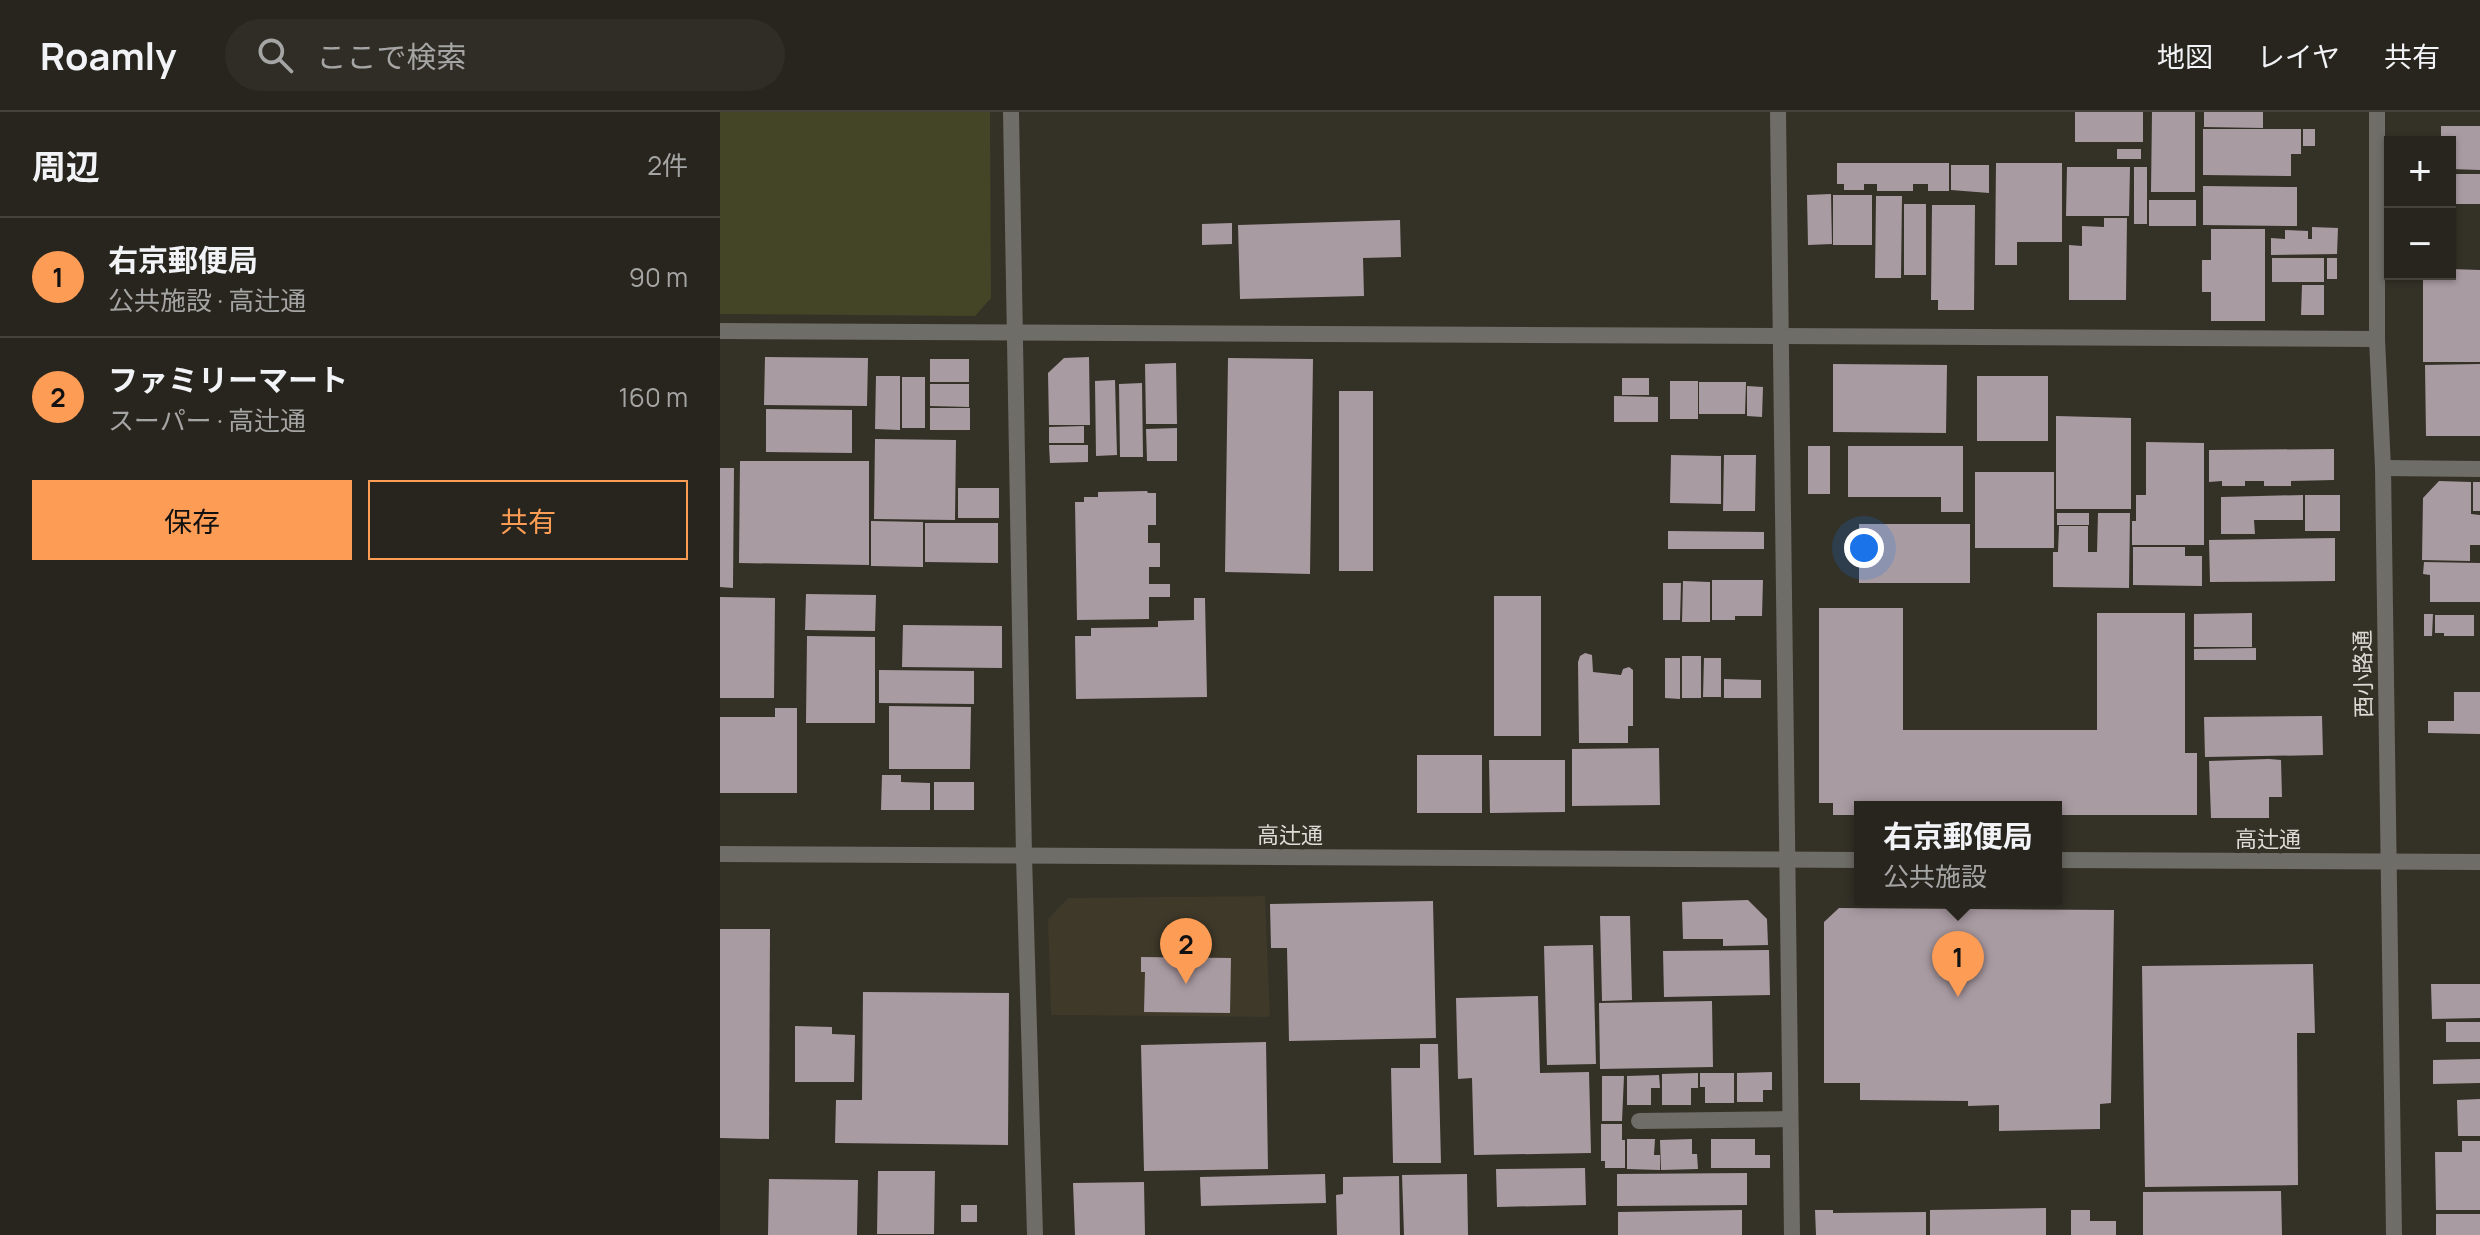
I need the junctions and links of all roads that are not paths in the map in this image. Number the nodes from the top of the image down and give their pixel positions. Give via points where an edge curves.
1 (1011, 112) edge
2 (1778, 112) edge
3 (2377, 112) edge
4 (720, 331) edge
5 (1015, 332) junction
6 (1781, 336) junction
7 (2377, 339) junction
8 (2383, 468) junction
9 (2480, 469) edge
10 (720, 854) edge
11 (1024, 856) junction
12 (1787, 860) junction
13 (1854, 860) edge
14 (2062, 860) edge
15 (2387, 861) junction
16 (2480, 862) edge
17 (1790, 1119) junction
18 (1639, 1121) dead end
19 (1035, 1235) edge
20 (1792, 1235) edge
21 (2394, 1235) edge

1 - 5 street
2 - 6 street
3 - 7 street, 西小路通
4 - 5 street
5 - 6 street
5 - 11 street
6 - 7 street
6 - 12 street
7 - 8 street, 西小路通
8 - 9 street
8 - 15 street, 西小路通
10 - 11 street, 高辻通
11 - 12 street, 高辻通
11 - 19 street
12 - 13 street, 高辻通
12 - 17 street
14 - 15 street, 高辻通
15 - 16 street, 高辻通
15 - 21 street, 西小路通
17 - 18 street
17 - 20 street

